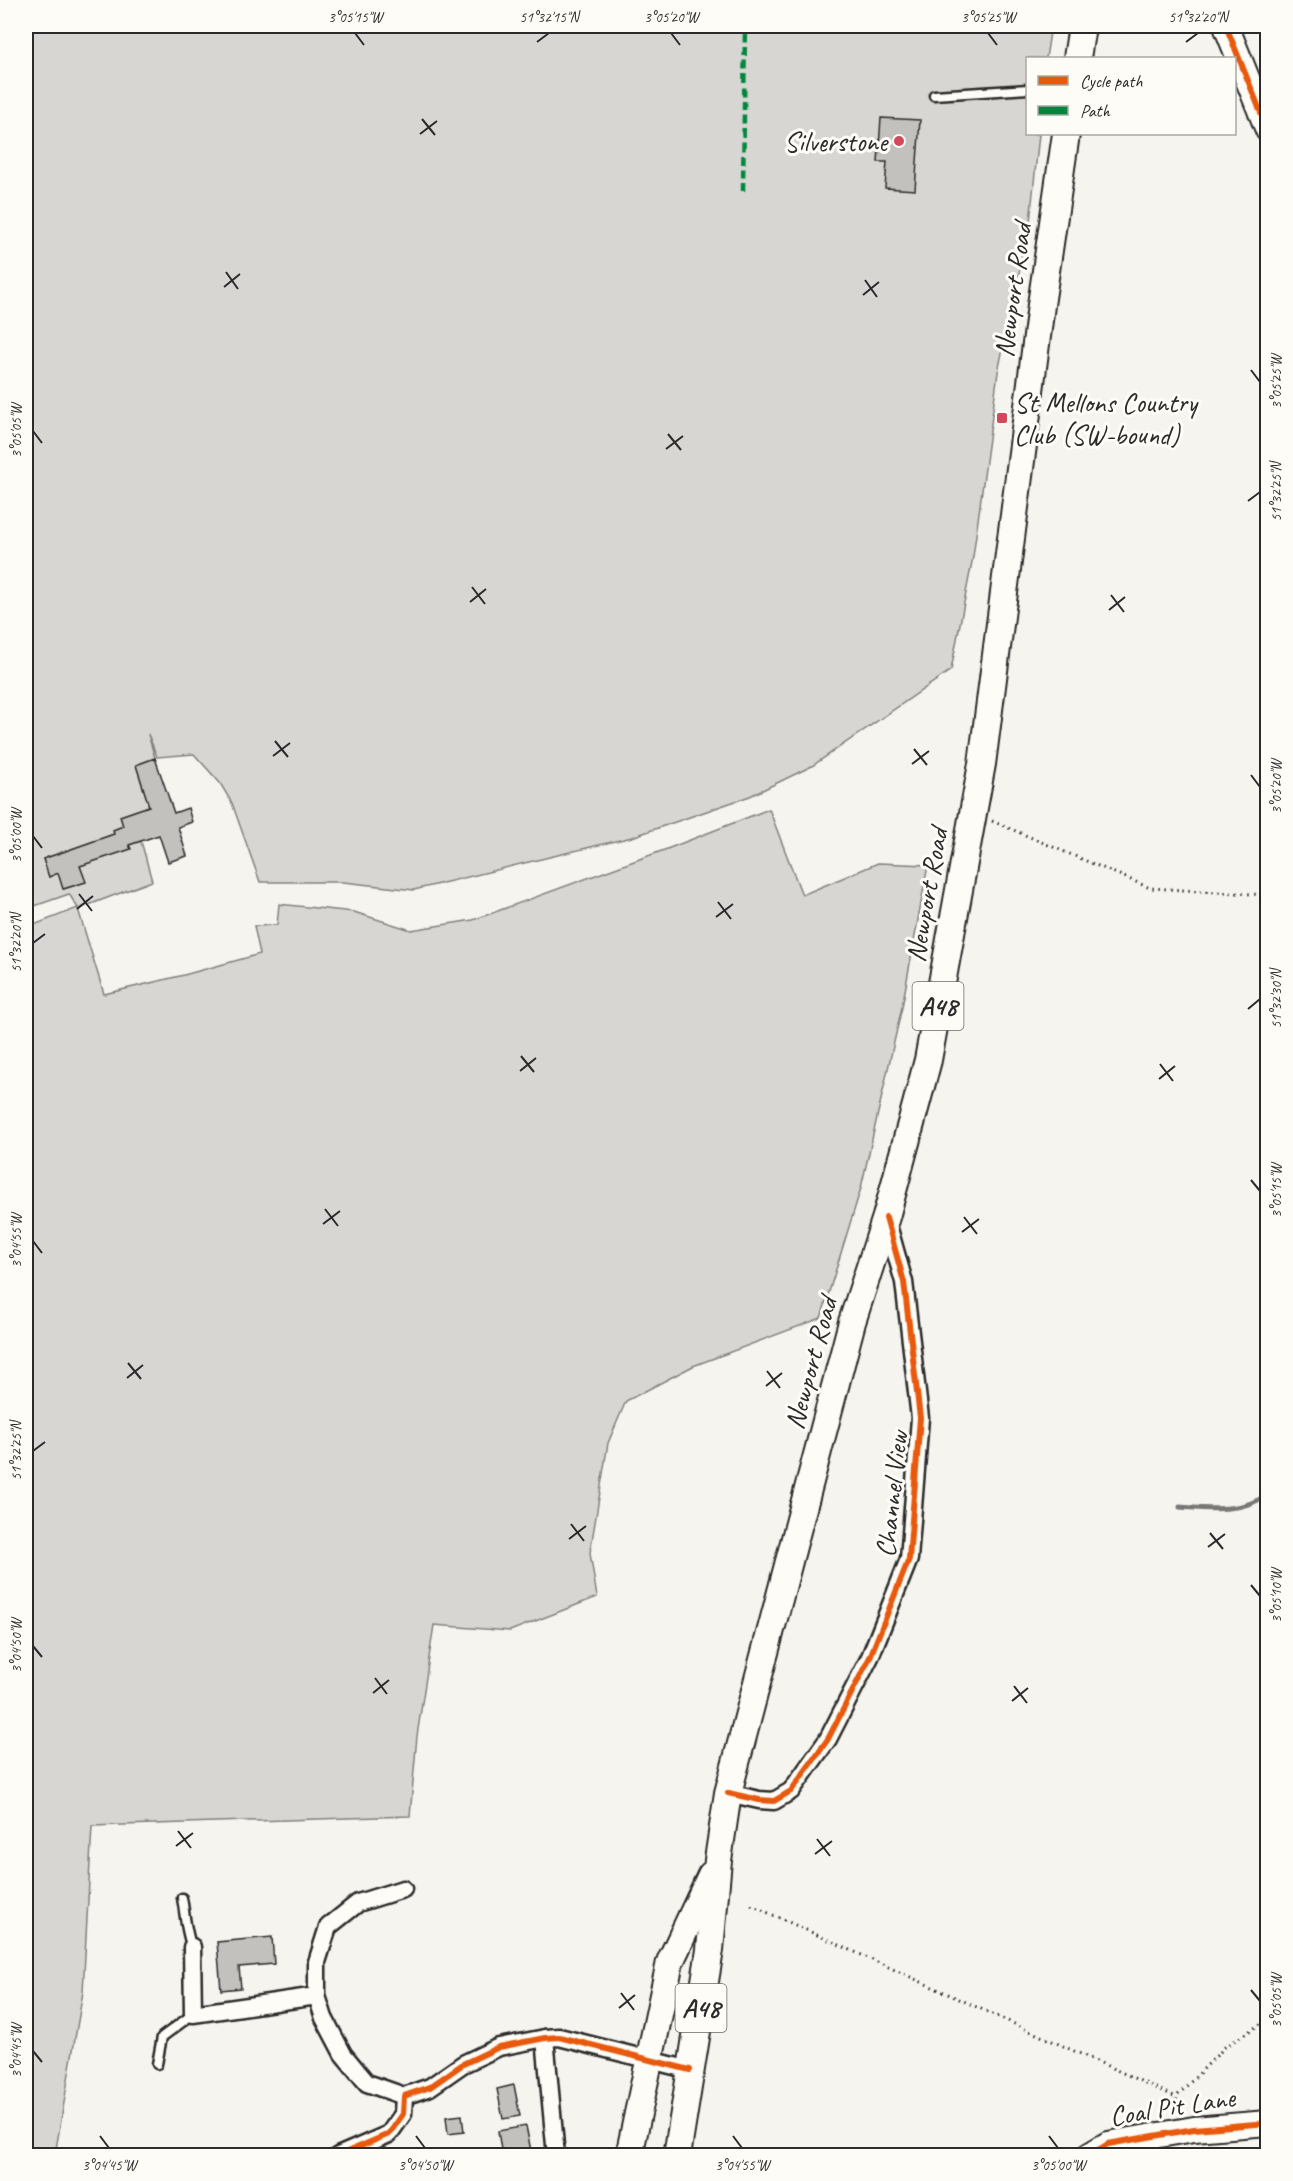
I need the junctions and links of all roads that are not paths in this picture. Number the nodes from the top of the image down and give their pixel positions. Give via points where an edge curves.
1 (1082, 26) edge
2 (1226, 26) edge
3 (1077, 57) edge
4 (1026, 89) edge
5 (934, 95) dead end
6 (1268, 130) edge
7 (1066, 135) edge
8 (886, 1217) junction
9 (728, 1793) junction
10 (718, 1860) junction
11 (404, 1889) dead end
12 (182, 1898) dead end
13 (192, 1947) joint
14 (316, 1996) junction
15 (193, 2014) junction
16 (545, 2038) junction
17 (650, 2061) junction
18 (157, 2064) dead end
19 (690, 2070) junction
20 (404, 2096) junction
21 (1268, 2123) edge
22 (338, 2156) edge
23 (556, 2156) edge
24 (629, 2156) edge
25 (677, 2156) edge
26 (1088, 2156) edge

1 - 3 main road
2 - 6 street
4 - 5 lane
7 - 8 main road, Newport Road / A48 via 982,764 928,1060
8 - 9 main road, Newport Road / A48 via 852,1322
8 - 9 street, Channel View via 904,1282 920,1418 909,1559 870,1657 828,1739 791,1791 774,1801
9 - 10 main road, Newport Road / A48
10 - 17 main road, Newport Road / A48 via 670,1962
10 - 19 main road, Newport Road / A48 via 710,1950
11 - 14 street via 358,1903 328,1927 317,1962
12 - 13 lane
13 - 15 street
14 - 15 street
14 - 20 street via 343,2054 367,2083
15 - 18 lane via 162,2037
16 - 17 street via 559,2037
16 - 20 street via 499,2047 463,2064 430,2087
16 - 23 street
17 - 19 street
17 - 24 main road, Newport Road / A48
19 - 25 main road, Newport Road / A48
20 - 22 street via 403,2114 389,2134
21 - 26 street, Coal Pit Lane via 1108,2144

